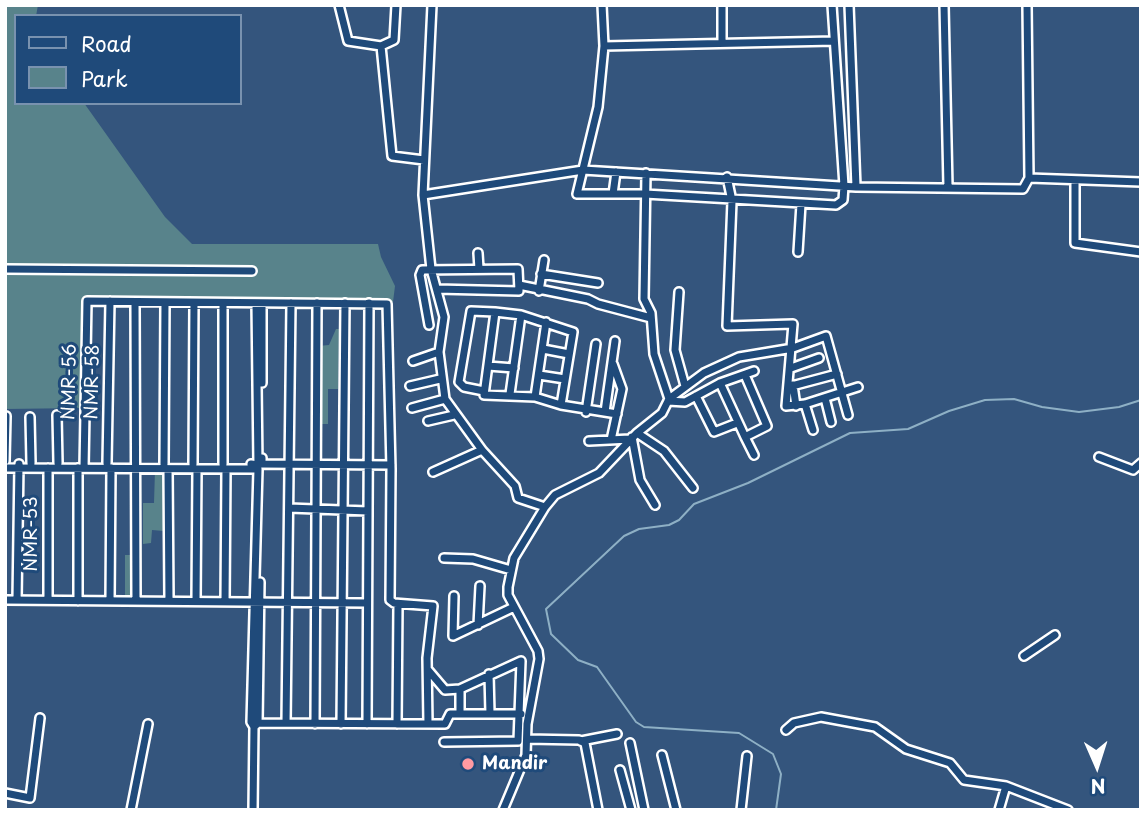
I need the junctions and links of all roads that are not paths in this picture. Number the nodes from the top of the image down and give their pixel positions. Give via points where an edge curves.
1 (339, 5) edge
2 (396, 5) edge
3 (432, 5) edge
4 (602, 5) edge
5 (722, 5) edge
6 (832, 5) edge
7 (849, 5) edge
8 (944, 5) edge
9 (1027, 5) edge
10 (834, 41) junction
11 (722, 43) junction
12 (382, 46) junction
13 (604, 46) junction
14 (424, 160) junction
15 (583, 170) junction
16 (616, 172) junction
17 (646, 173) junction
18 (727, 177) junction
19 (1029, 178) junction
20 (1074, 181) junction
21 (1141, 182) edge
22 (844, 186) junction
23 (856, 187) junction
24 (948, 187) junction
25 (613, 194) junction
26 (645, 194) junction
27 (423, 195) junction
28 (732, 201) junction
29 (801, 204) junction
30 (798, 252) dead end
31 (1141, 252) edge
32 (478, 253) dead end
33 (544, 260) dead end
34 (5, 269) edge
35 (431, 269) junction
36 (479, 269) junction
37 (252, 271) dead end
38 (541, 274) junction
39 (598, 282) dead end
40 (519, 285) junction
41 (437, 289) junction
42 (539, 291) junction
43 (679, 292) dead end
44 (110, 301) junction
45 (135, 302) junction
46 (165, 302) junction
47 (194, 303) junction
48 (223, 303) junction
49 (259, 303) junction
50 (291, 303) junction
51 (317, 303) junction
52 (345, 303) junction
53 (369, 303) junction
54 (495, 312) junction
55 (521, 315) junction
56 (652, 318) junction
57 (546, 322) junction
58 (429, 325) dead end
59 (615, 341) dead end
60 (596, 344) dead end
61 (793, 348) junction
62 (543, 349) junction
63 (439, 352) junction
64 (569, 354) junction
65 (819, 358) dead end
66 (413, 361) dead end
67 (613, 364) junction
68 (488, 366) junction
69 (514, 368) junction
70 (791, 368) junction
71 (754, 371) dead end
72 (539, 374) junction
73 (745, 374) junction
74 (837, 374) junction
75 (440, 379) junction
76 (565, 379) junction
77 (720, 383) junction
78 (410, 386) dead end
79 (685, 386) junction
80 (790, 386) junction
81 (858, 387) dead end
82 (484, 391) junction
83 (842, 393) junction
84 (510, 394) junction
85 (696, 396) junction
86 (535, 397) junction
87 (824, 398) junction
88 (444, 399) junction
89 (668, 400) junction
90 (805, 404) junction
91 (561, 405) junction
92 (412, 408) dead end
93 (586, 412) junction
94 (605, 412) junction
95 (617, 414) junction
96 (58, 415) dead end
97 (454, 415) junction
98 (848, 415) dead end
99 (6, 416) edge
100 (30, 417) dead end
101 (428, 421) dead end
102 (831, 422) dead end
103 (737, 423) junction
104 (813, 430) dead end
105 (633, 436) junction
106 (745, 437) junction
107 (611, 440) junction
108 (589, 441) dead end
109 (482, 450) junction
110 (754, 455) dead end
111 (1099, 457) dead end
112 (31, 463) junction
113 (58, 463) junction
114 (1141, 463) edge
115 (5, 464) edge
116 (19, 466) junction
117 (109, 466) junction
118 (136, 466) junction
119 (166, 466) junction
120 (195, 466) junction
121 (224, 466) junction
122 (82, 467) junction
123 (260, 467) junction
124 (289, 467) junction
125 (317, 467) junction
126 (344, 467) junction
127 (368, 467) junction
128 (391, 467) junction
129 (48, 468) junction
130 (1137, 471) edge
131 (433, 472) dead end
132 (693, 488) dead end
133 (655, 505) dead end
134 (545, 507) junction
135 (289, 508) junction
136 (316, 509) junction
137 (343, 510) junction
138 (368, 511) junction
139 (444, 558) dead end
140 (511, 570) junction
141 (480, 586) dead end
142 (454, 596) dead end
143 (5, 600) edge
144 (17, 600) junction
145 (48, 600) junction
146 (78, 601) junction
147 (110, 601) junction
148 (136, 601) junction
149 (169, 601) junction
150 (196, 601) junction
151 (257, 601) junction
152 (225, 602) junction
153 (288, 602) junction
154 (316, 602) junction
155 (342, 603) junction
156 (368, 603) junction
157 (398, 604) junction
158 (514, 607) junction
159 (478, 625) junction
160 (1055, 635) dead end
161 (1024, 656) dead end
162 (427, 669) junction
163 (489, 674) junction
164 (460, 689) junction
165 (460, 714) junction
166 (490, 714) junction
167 (521, 714) junction
168 (40, 718) dead end
169 (286, 723) junction
170 (316, 723) junction
171 (148, 724) dead end
172 (341, 724) junction
173 (367, 724) junction
174 (397, 724) junction
175 (428, 724) junction
176 (256, 725) junction
177 (786, 730) dead end
178 (617, 734) dead end
179 (527, 739) junction
180 (582, 741) junction
181 (444, 742) dead end
182 (629, 743) dead end
183 (662, 755) dead end
184 (747, 756) dead end
185 (620, 769) dead end
186 (1006, 786) junction
187 (5, 793) edge
188 (131, 810) edge
189 (253, 810) edge
190 (503, 810) edge
191 (598, 810) edge
192 (631, 810) edge
193 (644, 810) edge
194 (676, 810) edge
195 (741, 810) edge
196 (999, 810) edge
197 (1068, 810) edge

1 - 12 street via 348,41
2 - 12 street via 394,40
3 - 14 street
4 - 13 street
5 - 11 street
6 - 10 street
7 - 23 street
8 - 24 street
9 - 19 street
10 - 11 street
10 - 22 street
11 - 13 street
12 - 14 street via 392,156
13 - 15 street via 598,107
14 - 27 street
15 - 16 street
15 - 25 street via 577,194
15 - 27 street
16 - 17 street
16 - 25 street
17 - 18 street
17 - 26 street
18 - 22 street
18 - 28 street
19 - 20 street
19 - 24 street via 1023,189
20 - 21 street
20 - 31 street via 1076,243
22 - 23 street
22 - 29 street via 844,200 836,205
23 - 24 street
25 - 26 street
26 - 28 street
26 - 56 street via 644,299
27 - 35 street
28 - 29 street
28 - 61 street via 727,326 793,324
29 - 30 street
32 - 36 street
33 - 38 street
34 - 37 street
35 - 36 street
35 - 41 street
35 - 58 street via 420,275
36 - 40 street via 518,269
38 - 39 street
38 - 42 street
40 - 41 street via 519,291
40 - 42 street
41 - 63 street via 444,317
42 - 56 street via 588,299
43 - 79 street via 675,350
44 - 45 street
44 - 117 street, NMR-58
44 - 122 street, NMR-56 via 87,301
45 - 46 street
45 - 118 street
46 - 47 street
46 - 119 street
47 - 48 street
47 - 120 street
48 - 49 street
48 - 121 street
49 - 50 street
49 - 123 street
50 - 51 street
50 - 124 street
51 - 52 street
51 - 125 street
52 - 53 street
52 - 126 street
53 - 127 street
53 - 128 street via 388,307
54 - 55 street
54 - 68 street
54 - 82 street via 471,311 459,382
55 - 57 street
55 - 69 street
56 - 89 street via 654,354
57 - 62 street
57 - 64 street via 573,332
59 - 67 street
60 - 93 street
61 - 70 street
61 - 74 street via 826,336
61 - 79 street via 739,357
62 - 64 street
62 - 72 street
63 - 66 street
63 - 75 street
64 - 76 street
65 - 70 street
67 - 94 street
67 - 95 street via 622,388
68 - 69 street
68 - 82 street
69 - 84 street
70 - 80 street
71 - 73 street
72 - 76 street
72 - 86 street
73 - 77 street
73 - 106 street via 768,426
74 - 80 street
74 - 83 street
75 - 78 street
75 - 88 street
76 - 91 street
77 - 85 street
77 - 103 street
79 - 89 street
80 - 90 street via 786,406
81 - 83 street
82 - 84 street via 484,395
83 - 87 street
83 - 98 street
84 - 86 street
85 - 89 street via 685,402
85 - 103 street via 714,432
86 - 91 street
87 - 90 street
87 - 102 street
88 - 92 street
88 - 97 street
89 - 105 street via 662,413
90 - 104 street
91 - 93 street
93 - 94 street
94 - 95 street
95 - 107 street
96 - 113 street
97 - 101 street
97 - 109 street
99 - 115 street
100 - 112 street
103 - 106 street
105 - 107 street
105 - 132 street via 664,451
105 - 133 street via 640,480
105 - 134 street via 599,473 555,495
106 - 110 street
107 - 108 street
109 - 131 street
109 - 134 street via 515,486 518,498
111 - 130 street
112 - 113 street
112 - 116 street
113 - 122 street
114 - 130 street
115 - 116 street
116 - 129 street
116 - 144 street
117 - 118 street
117 - 122 street
117 - 147 street, NMR-58
118 - 119 street
118 - 148 street
119 - 120 street
119 - 149 street
120 - 121 street
120 - 150 street
121 - 123 street
121 - 152 street
122 - 129 street
122 - 146 street, NMR-56
123 - 124 street
123 - 151 street
124 - 125 street
124 - 135 street
125 - 126 street
125 - 136 street
126 - 127 street
126 - 137 street
127 - 128 street
127 - 138 street
128 - 157 street via 390,600
129 - 145 street, NMR-53
134 - 140 street
135 - 136 street
135 - 153 street
136 - 137 street
136 - 154 street
137 - 138 street
137 - 155 street
138 - 156 street
139 - 140 street via 473,559
140 - 158 street via 508,595
141 - 159 street
142 - 159 street via 453,636
143 - 144 street
144 - 145 street
145 - 146 street
146 - 147 street
147 - 148 street
148 - 149 street
149 - 150 street
150 - 152 street
151 - 152 street
151 - 153 street
151 - 176 street via 251,722
153 - 154 street
153 - 169 street
154 - 155 street
154 - 170 street
155 - 156 street
155 - 172 street
156 - 173 street
157 - 162 street via 433,606
157 - 174 street
158 - 159 street
158 - 179 street via 540,659
160 - 161 street
162 - 164 street via 446,690
162 - 175 street
163 - 164 street
163 - 166 street
163 - 167 street via 521,660
164 - 165 street
165 - 166 street
165 - 175 street via 448,715 447,724
166 - 167 street
167 - 181 street via 518,741
168 - 187 street via 30,798
169 - 170 street
169 - 176 street
170 - 172 street
171 - 188 street
172 - 173 street
173 - 174 street
174 - 175 street
176 - 189 street
177 - 186 street via 794,723 821,717 875,727 906,749 950,763 964,780
178 - 180 street
179 - 180 street
179 - 190 street via 526,755
180 - 191 street
182 - 193 street
183 - 194 street
184 - 195 street
185 - 192 street
186 - 196 street
186 - 197 street

